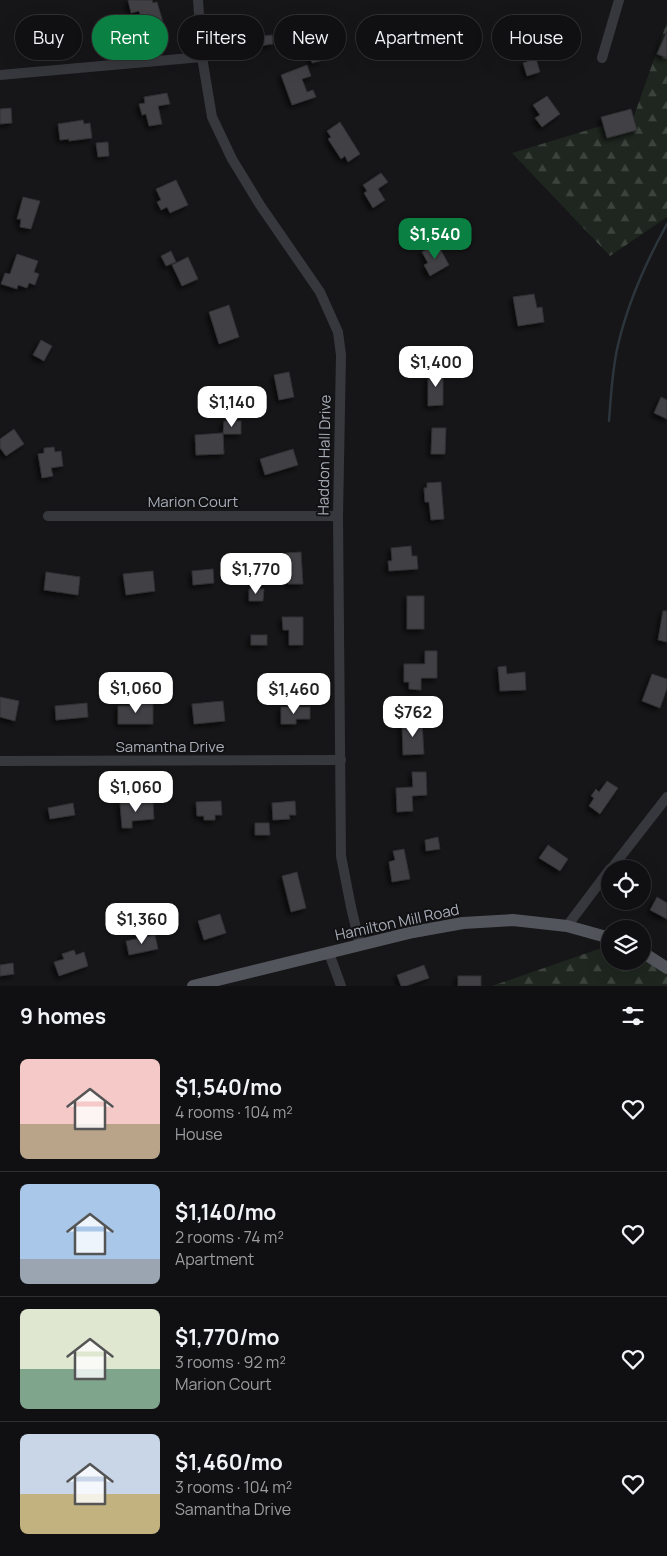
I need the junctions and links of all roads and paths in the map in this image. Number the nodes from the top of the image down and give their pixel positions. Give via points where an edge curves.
1 (198, 0) edge
2 (618, 0) edge
3 (199, 15) edge
4 (602, 58) dead end
5 (178, 59) edge
6 (202, 60) edge
7 (0, 75) edge
8 (48, 516) dead end
9 (338, 516) junction
10 (340, 760) junction
11 (0, 761) edge
12 (667, 796) edge
13 (617, 860) edge
14 (601, 881) edge
15 (567, 926) junction
16 (601, 935) edge
17 (360, 945) junction
18 (329, 953) junction
19 (651, 958) edge
20 (667, 968) edge
21 (193, 986) edge
22 (341, 986) edge

1 - 3 street, Haddon Hall Drive
2 - 4 street
5 - 7 street
6 - 9 street, Haddon Hall Drive via 212,117 232,158 320,292 338,332 341,355
8 - 9 street, Marion Court
9 - 10 street, Haddon Hall Drive
10 - 11 street, Samantha Drive
10 - 17 street, Haddon Hall Drive via 341,856
12 - 13 street
14 - 15 street
15 - 16 main road, Hamilton Mill Road
15 - 17 main road, Hamilton Mill Road via 513,920 463,923
17 - 18 main road, Hamilton Mill Road
18 - 21 main road, Hamilton Mill Road
18 - 22 street
19 - 20 main road

